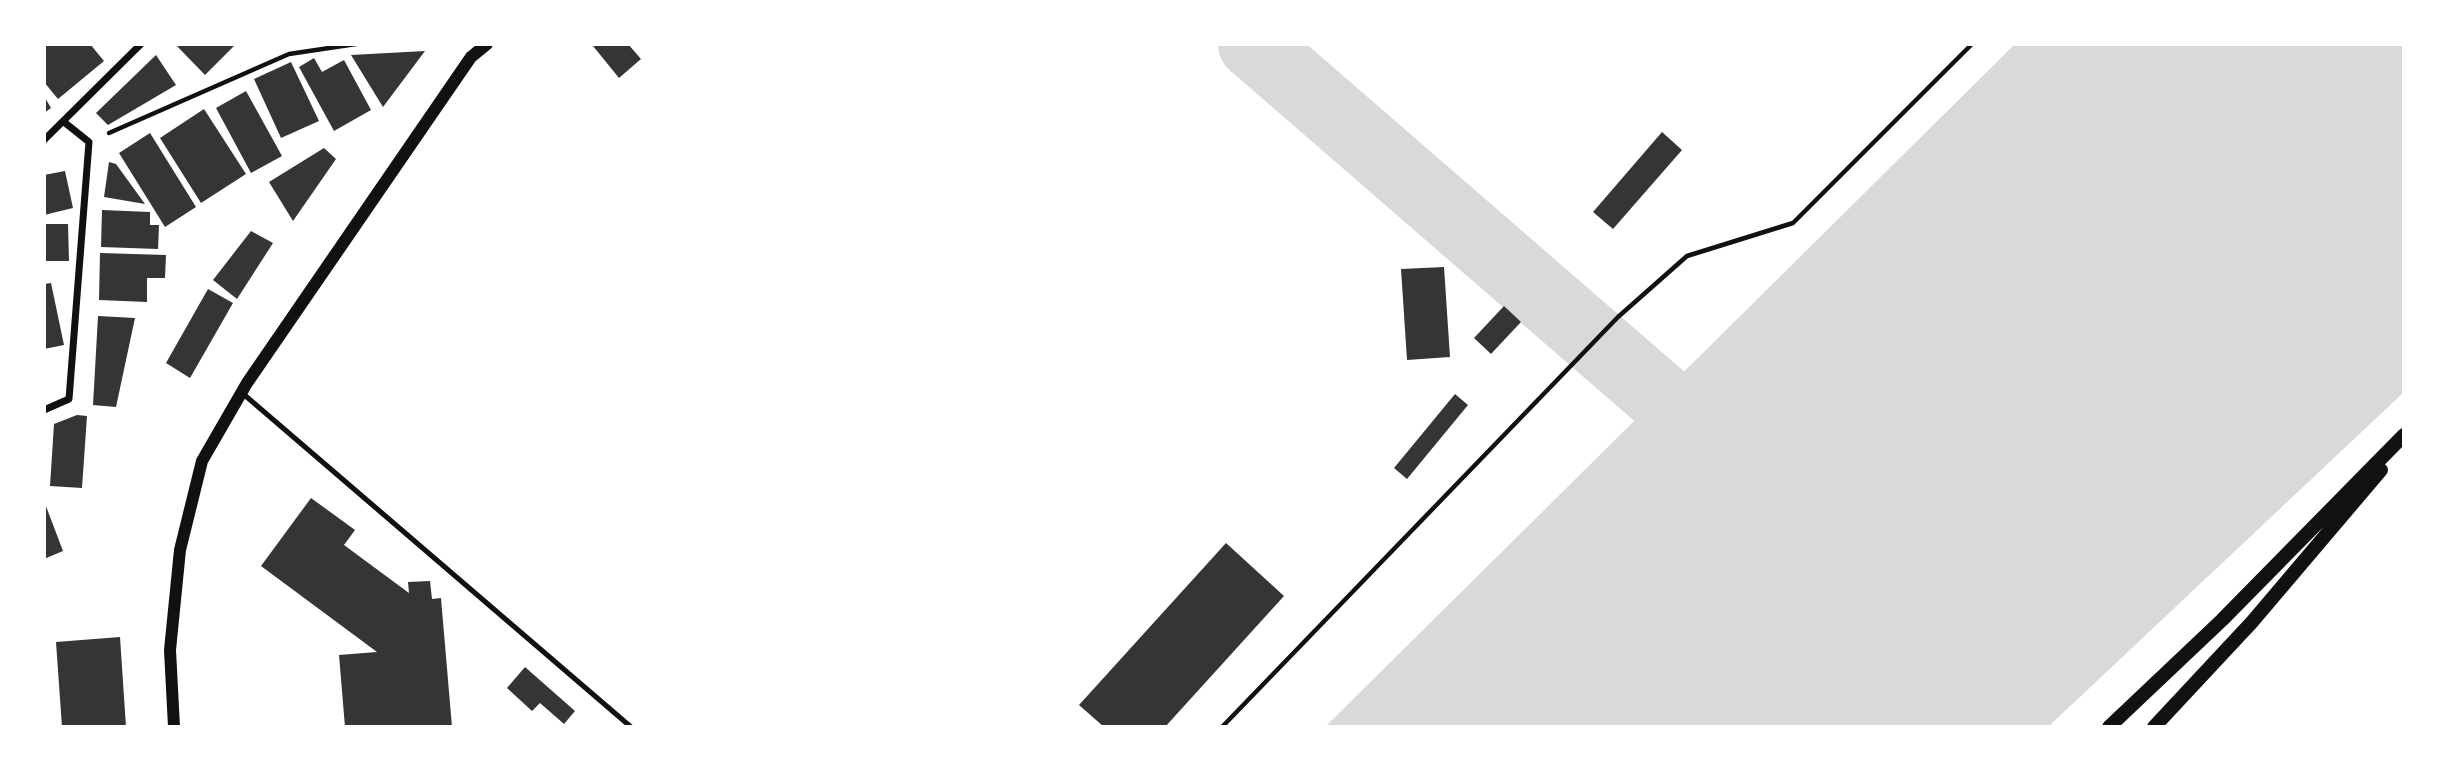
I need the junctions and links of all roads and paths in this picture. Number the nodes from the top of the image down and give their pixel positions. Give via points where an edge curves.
1 (141, 44) edge
2 (356, 44) edge
3 (487, 44) edge
4 (1972, 44) edge
5 (64, 122) junction
6 (125, 126) dead end
7 (44, 140) edge
8 (242, 392) junction
9 (44, 410) edge
10 (2404, 435) edge
11 (2404, 442) edge
12 (174, 727) edge
13 (631, 727) edge
14 (1222, 727) edge
15 (2109, 727) edge
16 (2154, 727) edge

1 - 5 street
2 - 6 path via 289,54
3 - 8 street via 471,57
4 - 14 path via 1793,223 1687,256 1618,317
5 - 7 street
5 - 9 street via 89,142 69,399
8 - 12 street via 202,461 180,550 170,650
8 - 13 lane
10 - 15 main road
11 - 16 main road via 2261,611

